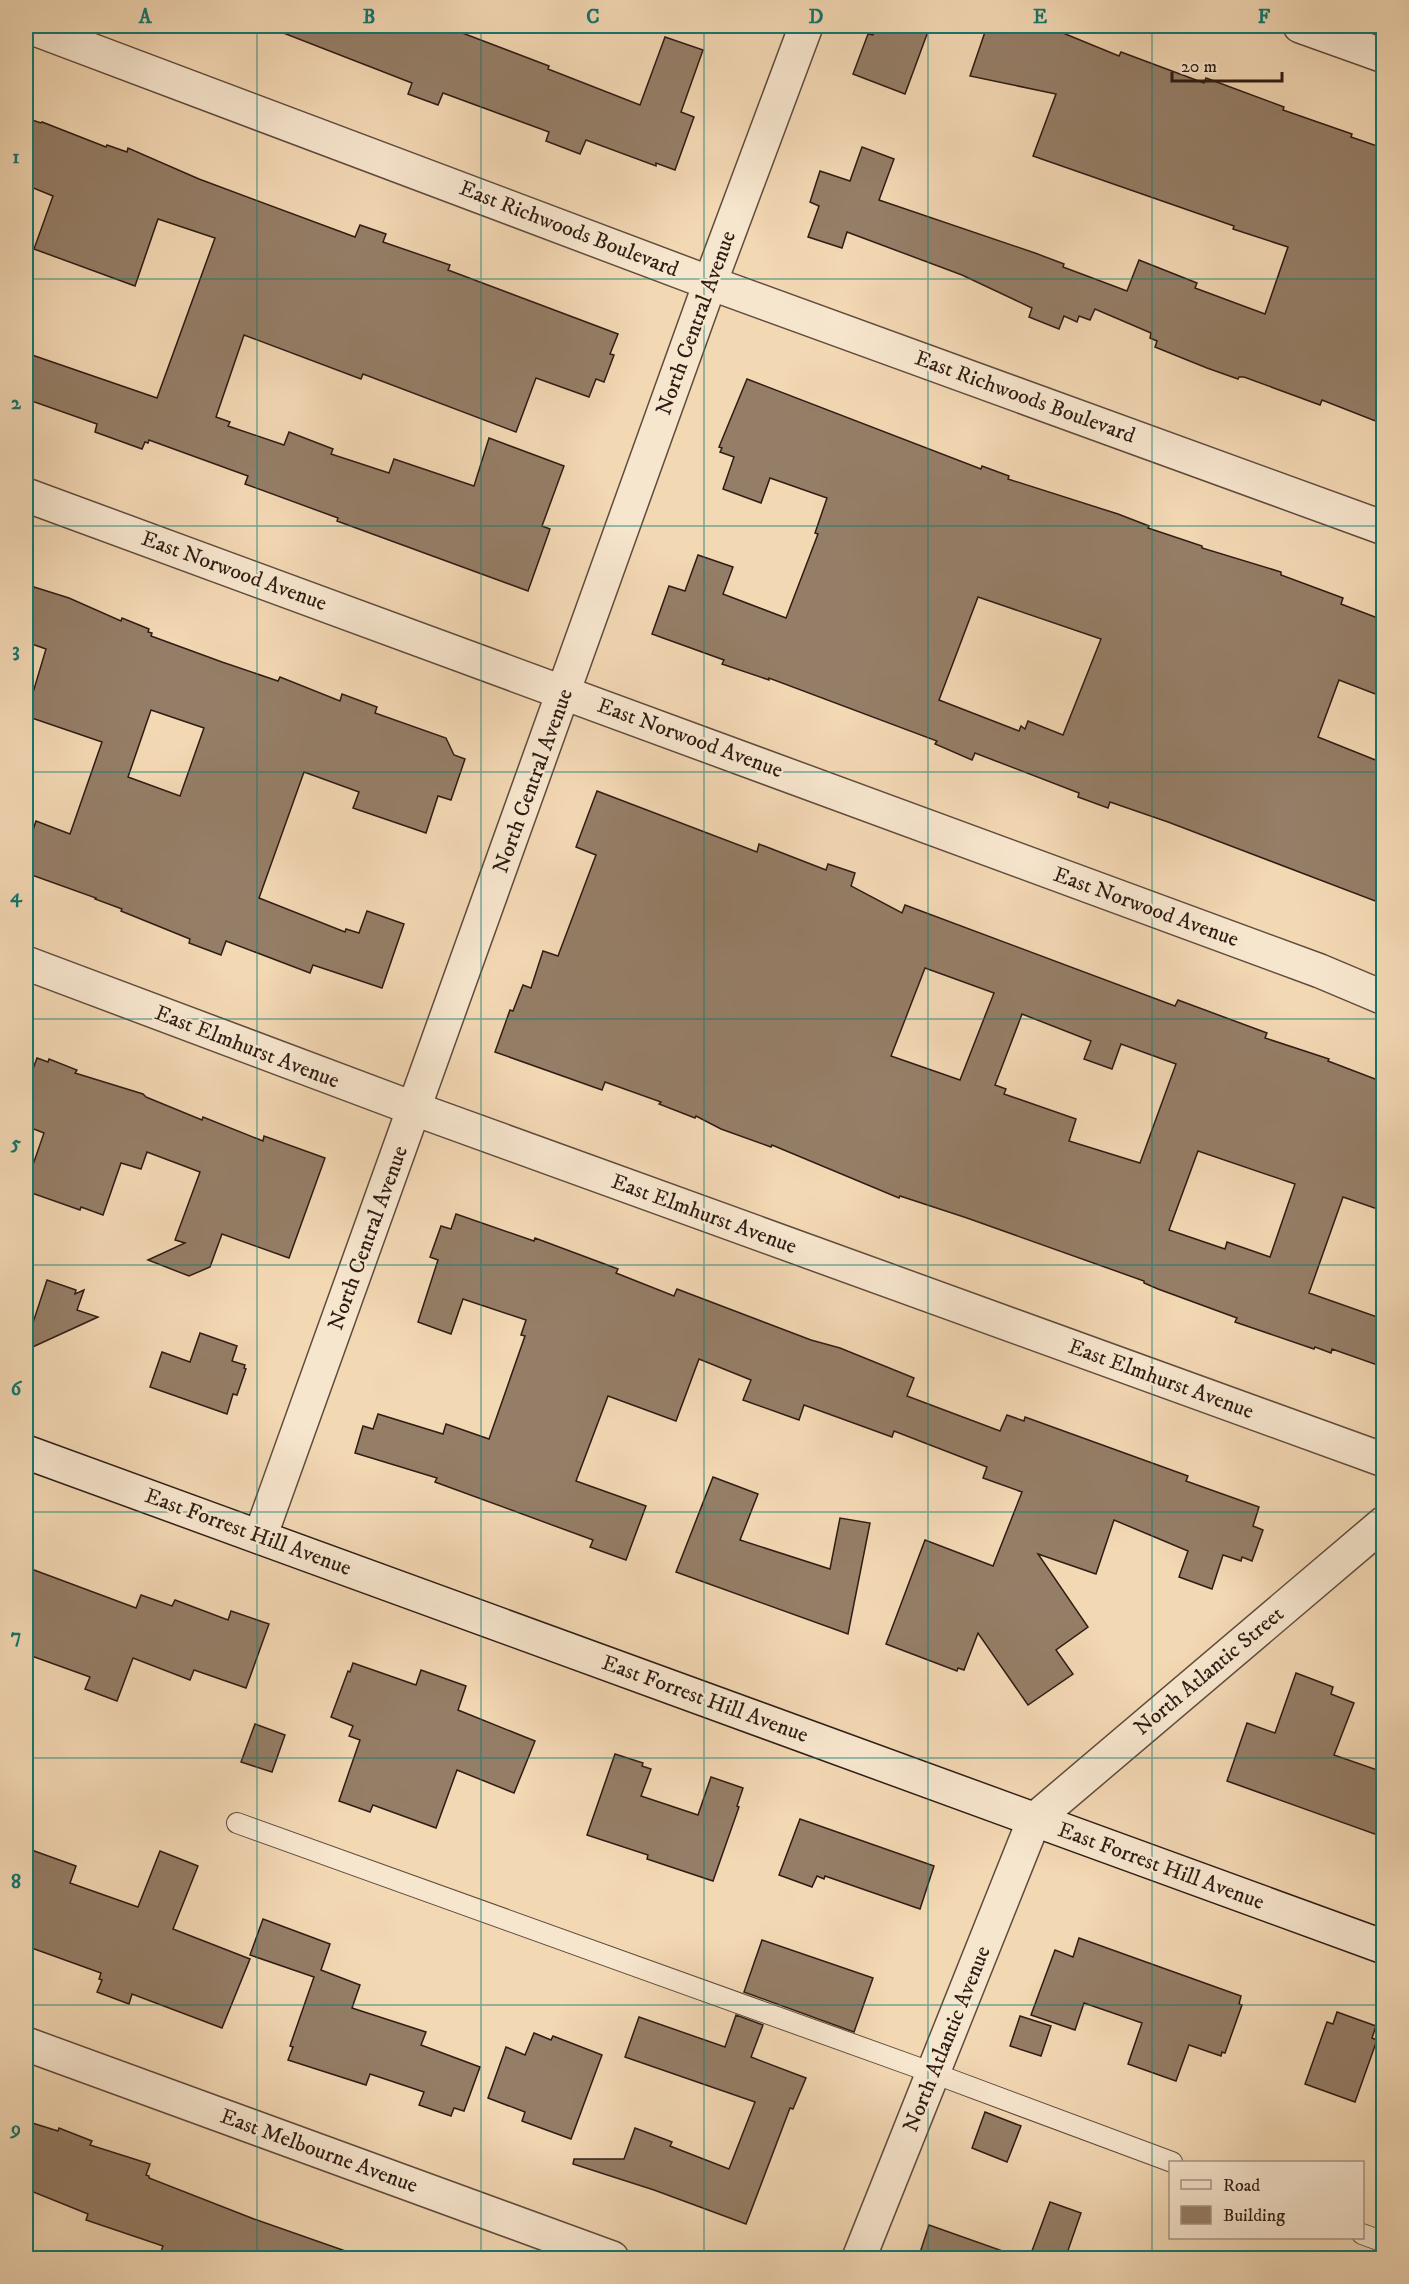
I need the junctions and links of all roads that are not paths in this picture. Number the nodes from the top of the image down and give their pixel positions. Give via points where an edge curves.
1 (27, 26) edge
2 (806, 26) edge
3 (1300, 26) edge
4 (1383, 56) edge
5 (710, 283) junction
6 (26, 495) edge
7 (1383, 528) edge
8 (565, 692) junction
9 (26, 963) edge
10 (1320, 971) junction
11 (1383, 990) edge
12 (1383, 998) edge
13 (415, 1109) junction
14 (26, 1452) edge
15 (1383, 1460) edge
16 (1383, 1523) edge
17 (260, 1537) junction
18 (1034, 1820) junction
19 (237, 1823) dead end
20 (1383, 1947) edge
21 (26, 2044) edge
22 (933, 2073) junction
23 (1169, 2162) edge
24 (1364, 2235) edge
25 (1383, 2242) edge
26 (612, 2259) edge
27 (859, 2259) edge

1 - 5 street, East Richwoods Boulevard
2 - 5 street, North Central Avenue
3 - 4 street
5 - 7 street, East Richwoods Boulevard
5 - 8 street, North Central Avenue
6 - 8 street, East Norwood Avenue
8 - 10 street, East Norwood Avenue
8 - 13 street, North Central Avenue
9 - 13 street, East Elmhurst Avenue
10 - 11 street, East Norwood Avenue
10 - 12 street, East Norwood Avenue
13 - 15 street, East Elmhurst Avenue
13 - 17 street, North Central Avenue
14 - 17 street, East Forrest Hill Avenue
16 - 18 street, North Atlantic Street
17 - 18 street, East Forrest Hill Avenue
18 - 20 street, East Forrest Hill Avenue
18 - 22 street, North Atlantic Avenue
19 - 22 lane
21 - 26 street, East Melbourne Avenue
22 - 23 lane
22 - 27 street, North Atlantic Avenue
24 - 25 lane

